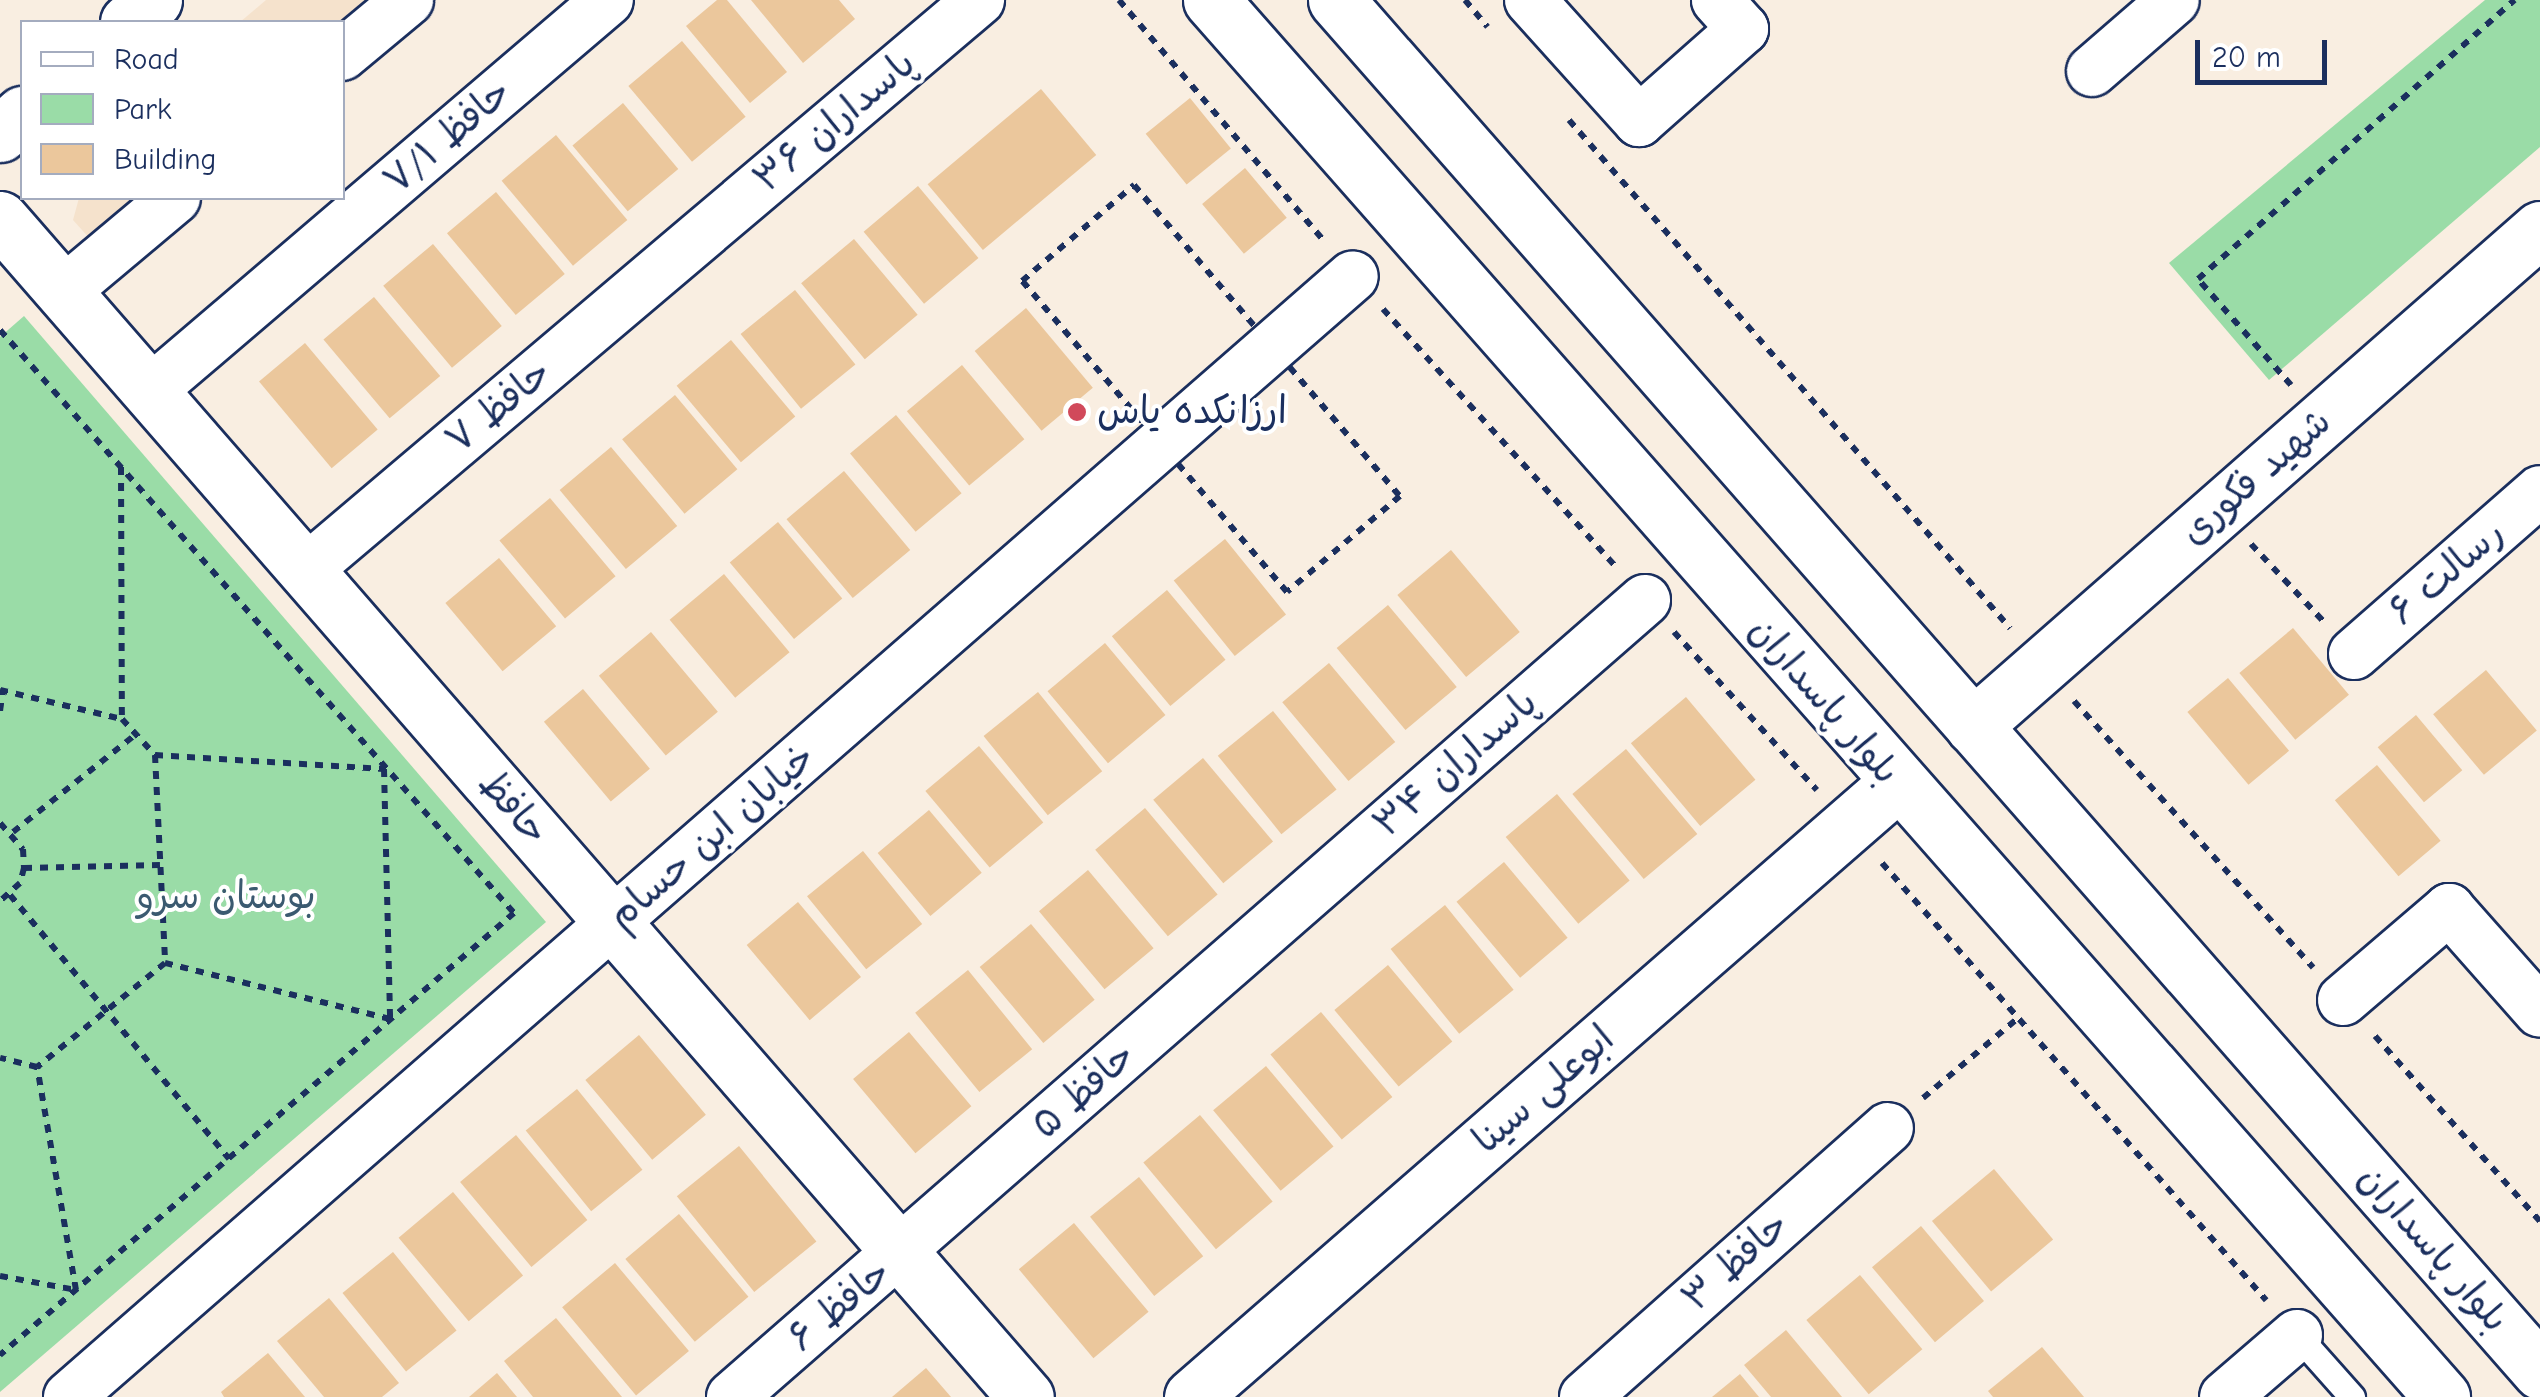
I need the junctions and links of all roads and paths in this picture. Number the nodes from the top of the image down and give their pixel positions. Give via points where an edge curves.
1 (154, 0) edge
2 (408, 0) edge
3 (608, 0) edge
4 (979, 0) edge
5 (1119, 0) edge
6 (1210, 0) edge
7 (1336, 0) edge
8 (1465, 0) edge
9 (1530, 0) edge
10 (1717, 0) edge
11 (2174, 0) edge
12 (2514, 0) edge
13 (130, 20) edge
14 (1490, 30) dead end
15 (345, 53) edge
16 (2092, 70) dead end
17 (1554, 104) dead end
18 (20, 116) edge
19 (0, 134) edge
20 (173, 200) edge
21 (0, 219) edge
22 (2540, 229) edge
23 (691, 243) joint
24 (1353, 276) junction
25 (64, 292) junction
26 (0, 330) edge
27 (1273, 348) junction
28 (150, 392) junction
29 (2322, 420) junction
30 (1162, 445) junction
31 (121, 467) junction
32 (2540, 491) edge
33 (2219, 510) junction
34 (306, 570) junction
35 (1645, 600) junction
36 (2354, 654) joint
37 (2042, 665) junction
38 (2, 690) edge
39 (0, 710) edge
40 (122, 719) junction
41 (1972, 726) junction
42 (136, 734) junction
43 (155, 755) junction
44 (384, 770) junction
45 (1896, 784) junction
46 (0, 823) edge
47 (1849, 825) junction
48 (13, 832) junction
49 (160, 865) junction
50 (24, 868) junction
51 (10, 895) junction
52 (0, 901) edge
53 (613, 922) junction
54 (1267, 928) joint
55 (166, 963) junction
56 (2342, 1000) junction
57 (107, 1011) junction
58 (2540, 1012) edge
59 (2018, 1018) junction
60 (390, 1019) junction
61 (0, 1058) edge
62 (37, 1068) junction
63 (1888, 1128) joint
64 (229, 1158) junction
65 (2540, 1222) edge
66 (902, 1254) junction
67 (0, 1276) edge
68 (76, 1290) junction
69 (2297, 1335) junction
70 (0, 1355) edge
71 (2540, 1371) edge
72 (69, 1397) edge
73 (732, 1397) edge
74 (1026, 1397) edge
75 (1192, 1397) edge
76 (1585, 1397) edge
77 (2225, 1397) edge
78 (2352, 1397) edge
79 (2442, 1397) edge

1 - 13 main road
2 - 15 street
3 - 28 street, حافظ ۷/۱
4 - 23 street, پاسداران ۳۶
5 - 24 path
6 - 45 main road, بلوار پاسداران
7 - 41 main road, بلوار پاسداران
8 - 14 path
9 - 10 street via 1639,122 1743,30
11 - 16 street
12 - 29 path via 2198,279
17 - 37 path
18 - 19 main road
20 - 25 street
21 - 25 main road, حافظ
22 - 29 main road, شهید فکوری
23 - 34 street, حافظ ۷
24 - 27 street, خیابان ابن حسام
24 - 35 path
25 - 28 main road, حافظ
26 - 31 path
27 - 30 street, خیابان ابن حسام
27 - 30 path via 1400,496 1288,592
27 - 30 path via 1134,185 1022,281
28 - 34 main road, حافظ
29 - 33 main road, شهید فکوری
30 - 53 street, خیابان ابن حسام
31 - 40 path
31 - 44 path
32 - 36 street, رسالت ۶
33 - 36 path
33 - 37 main road, شهید فکوری
34 - 53 main road, حافظ
35 - 47 path
35 - 54 street, پاسداران ۳۴
37 - 41 main road, شهید فکوری
37 - 56 path
38 - 39 path
38 - 40 path
40 - 42 path
41 - 71 main road, بلوار پاسداران
42 - 43 path
42 - 48 path
43 - 44 path
43 - 49 path
44 - 60 path
44 - 60 path via 514,913
45 - 47 main road, ابوعلی سینا
45 - 79 main road, بلوار پاسداران
46 - 48 path
47 - 59 path
47 - 75 main road, ابوعلی سینا
48 - 50 path
49 - 50 path
49 - 55 path
50 - 51 path
51 - 52 path
51 - 57 path
53 - 66 main road, حافظ
53 - 72 street, خیابان ابن حسام
54 - 66 street, حافظ ۵
55 - 57 path
55 - 60 path
56 - 58 street via 2449,910
56 - 65 path
57 - 62 path
57 - 64 path
59 - 63 path
59 - 69 path
60 - 64 path
61 - 62 path
62 - 68 path
63 - 76 street, حافظ ۳
64 - 68 path
66 - 73 street, حافظ ۶
66 - 74 main road, حافظ
67 - 68 path
68 - 70 path
69 - 77 street
69 - 78 lane

